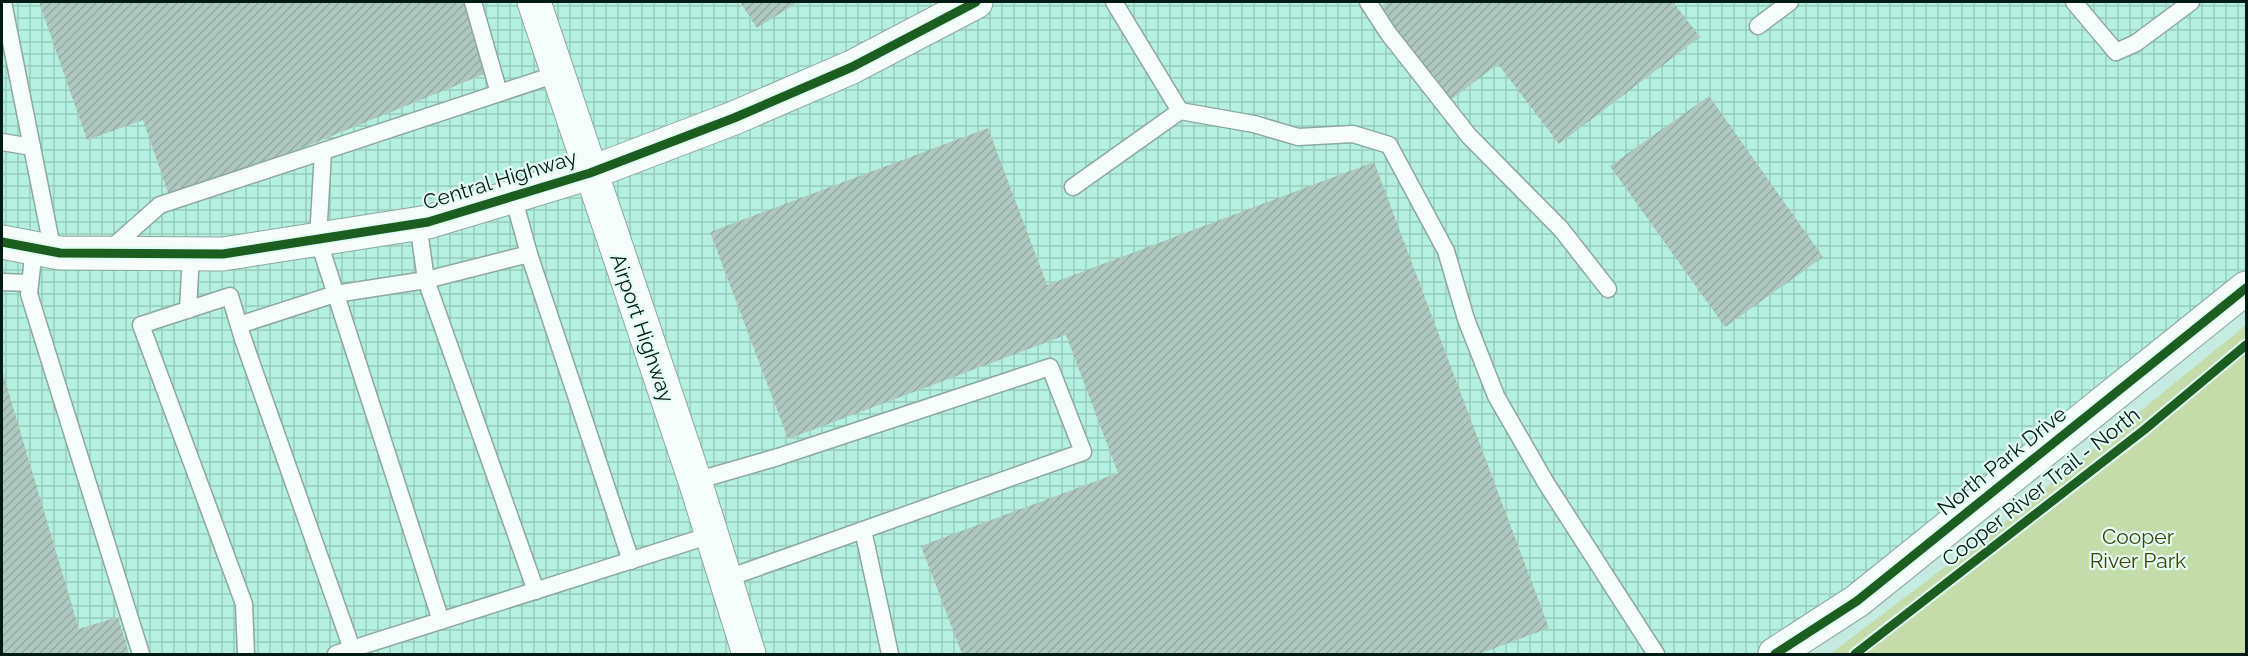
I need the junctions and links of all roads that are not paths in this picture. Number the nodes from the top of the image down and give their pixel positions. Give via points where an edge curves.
1 (3, 2) edge
2 (473, 2) edge
3 (534, 2) edge
4 (976, 2) edge
5 (1114, 2) edge
6 (1368, 2) edge
7 (1790, 2) edge
8 (2074, 2) edge
9 (2191, 2) edge
10 (1758, 26) dead end
11 (557, 74) junction
12 (500, 93) junction
13 (1180, 111) junction
14 (2, 142) edge
15 (32, 147) junction
16 (323, 152) junction
17 (590, 173) junction
18 (1073, 187) dead end
19 (513, 196) junction
20 (418, 223) junction
21 (318, 239) junction
22 (2, 242) edge
23 (43, 250) junction
24 (106, 253) junction
25 (191, 254) junction
26 (529, 255) junction
27 (426, 280) junction
28 (2, 282) edge
29 (30, 283) junction
30 (2247, 288) edge
31 (1608, 289) dead end
32 (335, 294) junction
33 (188, 310) junction
34 (239, 325) junction
35 (694, 481) junction
36 (863, 530) junction
37 (711, 535) junction
38 (631, 561) junction
39 (725, 579) junction
40 (536, 591) junction
41 (441, 621) junction
42 (344, 652) edge
43 (141, 654) edge
44 (246, 654) edge
45 (749, 654) edge
46 (890, 654) edge
47 (1656, 654) edge
48 (1775, 654) edge

1 - 15 lane
2 - 12 lane
3 - 11 street, Airport Highway
4 - 17 street, Central Highway via 852,67 734,118
5 - 13 lane
6 - 31 lane via 1469,136 1560,229
7 - 10 lane
8 - 9 lane via 2116,52 2136,43
11 - 12 lane
11 - 17 street, Airport Highway
12 - 16 lane
13 - 18 lane
13 - 47 lane via 1254,124 1299,137 1353,134 1389,145 1446,251 1466,319 1496,396 1546,483
14 - 15 lane
15 - 23 lane
16 - 21 lane
16 - 24 lane via 160,205
17 - 19 street, Central Highway
17 - 35 street, Airport Highway
19 - 20 street, Central Highway
19 - 26 lane
20 - 21 street, Central Highway
20 - 27 lane
21 - 25 street, Central Highway via 223,254
21 - 32 lane
22 - 23 street, Central Highway
23 - 24 street, Central Highway
23 - 29 lane
24 - 25 street, Central Highway
25 - 33 lane
26 - 27 lane
26 - 38 lane
27 - 32 lane
27 - 40 lane
28 - 29 lane
29 - 43 lane via 29,294
30 - 48 street, North Park Drive via 1857,601
32 - 34 lane
32 - 41 lane
33 - 34 lane via 230,296
33 - 44 lane via 141,325 244,604
34 - 42 lane
35 - 36 lane via 1050,367 1083,452
35 - 37 street, Airport Highway
36 - 39 lane
36 - 46 lane
37 - 38 lane
37 - 39 street, Airport Highway
38 - 40 lane
39 - 45 street, Airport Highway
40 - 41 lane
41 - 42 lane

